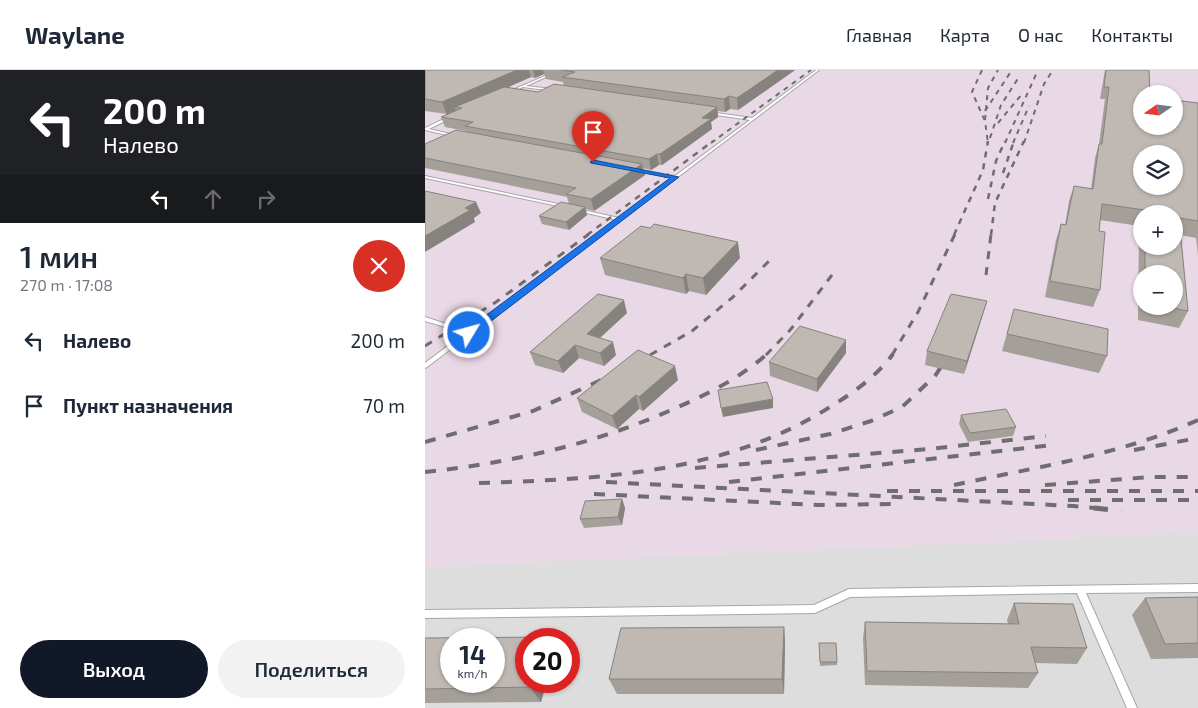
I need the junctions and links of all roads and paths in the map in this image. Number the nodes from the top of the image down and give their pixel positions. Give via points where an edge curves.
1 (561, 70) edge
2 (818, 70) edge
3 (523, 86) junction
4 (559, 92) edge
5 (505, 94) edge
6 (705, 112) edge
7 (451, 116) edge
8 (753, 119) junction
9 (425, 123) edge
10 (433, 124) junction
11 (425, 129) edge
12 (459, 137) edge
13 (628, 168) edge
14 (425, 177) edge
15 (676, 177) junction
16 (565, 207) edge
17 (574, 209) edge
18 (620, 219) junction
19 (425, 320) edge
20 (469, 333) junction
21 (425, 366) edge
22 (1198, 588) edge
23 (1080, 589) junction
24 (425, 614) edge
25 (1132, 708) edge

1 - 3 lane
2 - 8 lane
3 - 4 lane
3 - 5 lane
6 - 8 lane
7 - 10 lane
8 - 15 lane
9 - 10 lane
10 - 11 lane
11 - 12 lane
13 - 15 lane
14 - 16 lane
15 - 18 lane
17 - 18 lane
18 - 20 lane
19 - 20 lane
20 - 21 lane
22 - 23 lane
23 - 24 lane via 849,593 815,609
23 - 25 lane

